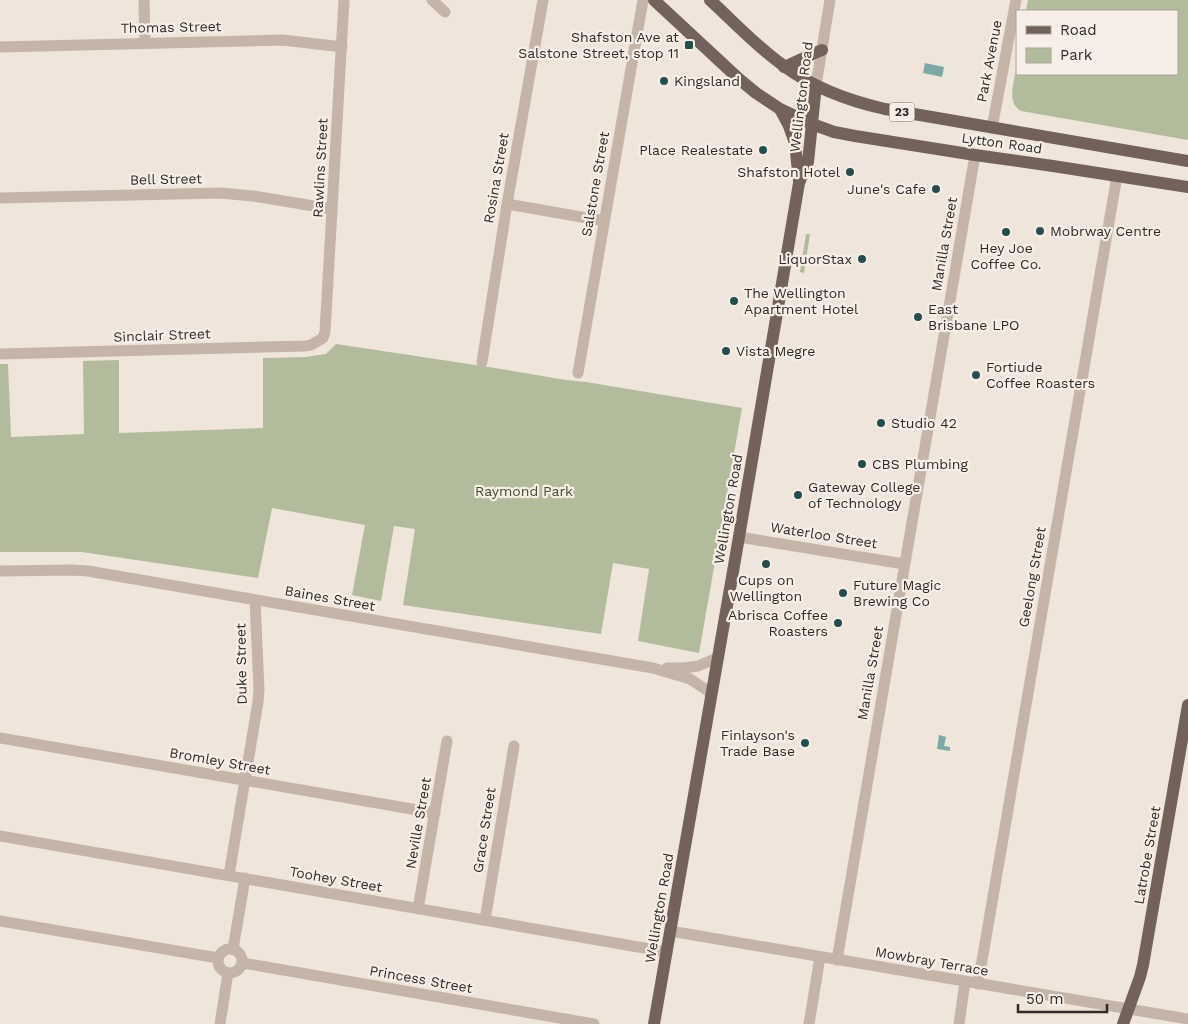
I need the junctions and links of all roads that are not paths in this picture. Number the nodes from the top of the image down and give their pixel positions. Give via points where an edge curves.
1 (144, 0) edge
2 (344, 0) edge
3 (432, 0) edge
4 (543, 0) edge
5 (643, 0) edge
6 (654, 0) edge
7 (710, 0) edge
8 (830, 0) edge
9 (1016, 0) edge
10 (445, 12) dead end
11 (145, 42) junction
12 (0, 47) edge
13 (342, 48) junction
14 (822, 50) junction
15 (784, 67) junction
16 (816, 85) junction
17 (780, 109) junction
18 (812, 124) junction
19 (992, 128) junction
20 (975, 155) junction
21 (1188, 161) edge
22 (1117, 176) junction
23 (799, 183) junction
24 (1188, 187) edge
25 (0, 198) edge
26 (507, 204) junction
27 (332, 209) junction
28 (604, 221) junction
29 (323, 338) joint
30 (0, 354) edge
31 (482, 362) dead end
32 (578, 373) dead end
33 (739, 537) junction
34 (904, 564) junction
35 (0, 571) edge
36 (255, 600) junction
37 (717, 658) junction
38 (653, 668) junction
39 (711, 693) junction
40 (1188, 705) edge
41 (0, 738) edge
42 (447, 741) dead end
43 (514, 746) dead end
44 (245, 780) junction
45 (435, 813) junction
46 (0, 836) edge
47 (229, 875) junction
48 (245, 878) junction
49 (418, 909) junction
50 (485, 920) junction
51 (0, 921) edge
52 (670, 931) junction
53 (233, 949) junction
54 (667, 952) junction
55 (820, 957) junction
56 (218, 958) junction
57 (837, 960) junction
58 (243, 963) junction
59 (228, 973) junction
60 (966, 982) junction
61 (978, 984) junction
62 (1128, 1009) junction
63 (1188, 1019) edge
64 (220, 1024) edge
65 (594, 1024) edge
66 (654, 1024) edge
67 (809, 1024) edge
68 (959, 1024) edge
69 (1123, 1024) edge

1 - 11 street
2 - 13 street, Rawlins Street
3 - 10 street
4 - 26 street, Rosina Street
5 - 28 street, Salstone Street
6 - 17 main road, 23 via 739,79
7 - 15 main road, 23
8 - 14 street, Wellington Road
9 - 19 street, Park Avenue
11 - 12 street, Thomas Street
11 - 13 street, Thomas Street via 283,40
13 - 27 street, Rawlins Street
14 - 15 main road
14 - 16 street, Wellington Road
15 - 16 main road, 23
16 - 18 main road, Wellington Road
16 - 19 main road, Lytton Road / 23 via 866,105
17 - 18 main road, 23
17 - 23 main road via 795,143
18 - 20 main road, Lytton Road / 23 via 855,136
18 - 23 main road, Wellington Road via 808,162
19 - 21 main road, Lytton Road / 23
20 - 22 main road, Lytton Road / 23
20 - 34 street, Manilla Street
22 - 24 main road, Lytton Road / 23
22 - 61 street, Geelong Street
23 - 33 main road, Wellington Road
25 - 27 street, Bell Street via 220,193
26 - 28 street
26 - 31 street, Rosina Street
27 - 29 street, Rawlins Street
28 - 32 street, Salstone Street
29 - 30 street, Sinclair Street via 305,346
33 - 34 street, Waterloo Street
33 - 37 main road, Wellington Road
34 - 57 street, Manilla Street
35 - 36 street, Baines Street via 88,571
36 - 38 street, Baines Street
36 - 44 street, Duke Street via 259,690
37 - 38 street, Baines Street via 693,667
37 - 39 main road, Wellington Road
38 - 39 street, Baines Street via 690,679
39 - 52 main road, Wellington Road
40 - 62 main road, Latrobe Street via 1143,965
41 - 44 street, Bromley Street
42 - 45 street, Neville Street
43 - 50 street, Grace Street
44 - 45 street, Bromley Street
44 - 47 street, Duke Street
45 - 49 street, Neville Street
46 - 47 street, Toohey Street
47 - 48 street, Toohey Street
48 - 49 street, Toohey Street
48 - 53 street
49 - 50 street, Toohey Street
50 - 54 street, Toohey Street
51 - 56 street
52 - 54 main road, Wellington Road
52 - 55 street, Mowbray Terrace
53 - 56 street via 222,951
53 - 58 street via 240,952
54 - 66 main road, Wellington Road
55 - 57 street, Mowbray Terrace
55 - 67 street
56 - 59 street via 221,969
57 - 60 street, Mowbray Terrace
58 - 59 street via 239,970
58 - 65 street, Princess Street
59 - 64 street
60 - 61 street, Mowbray Terrace
60 - 68 street
61 - 62 street, Mowbray Terrace
62 - 63 street, Mowbray Terrace
62 - 69 main road, Latrobe Street

